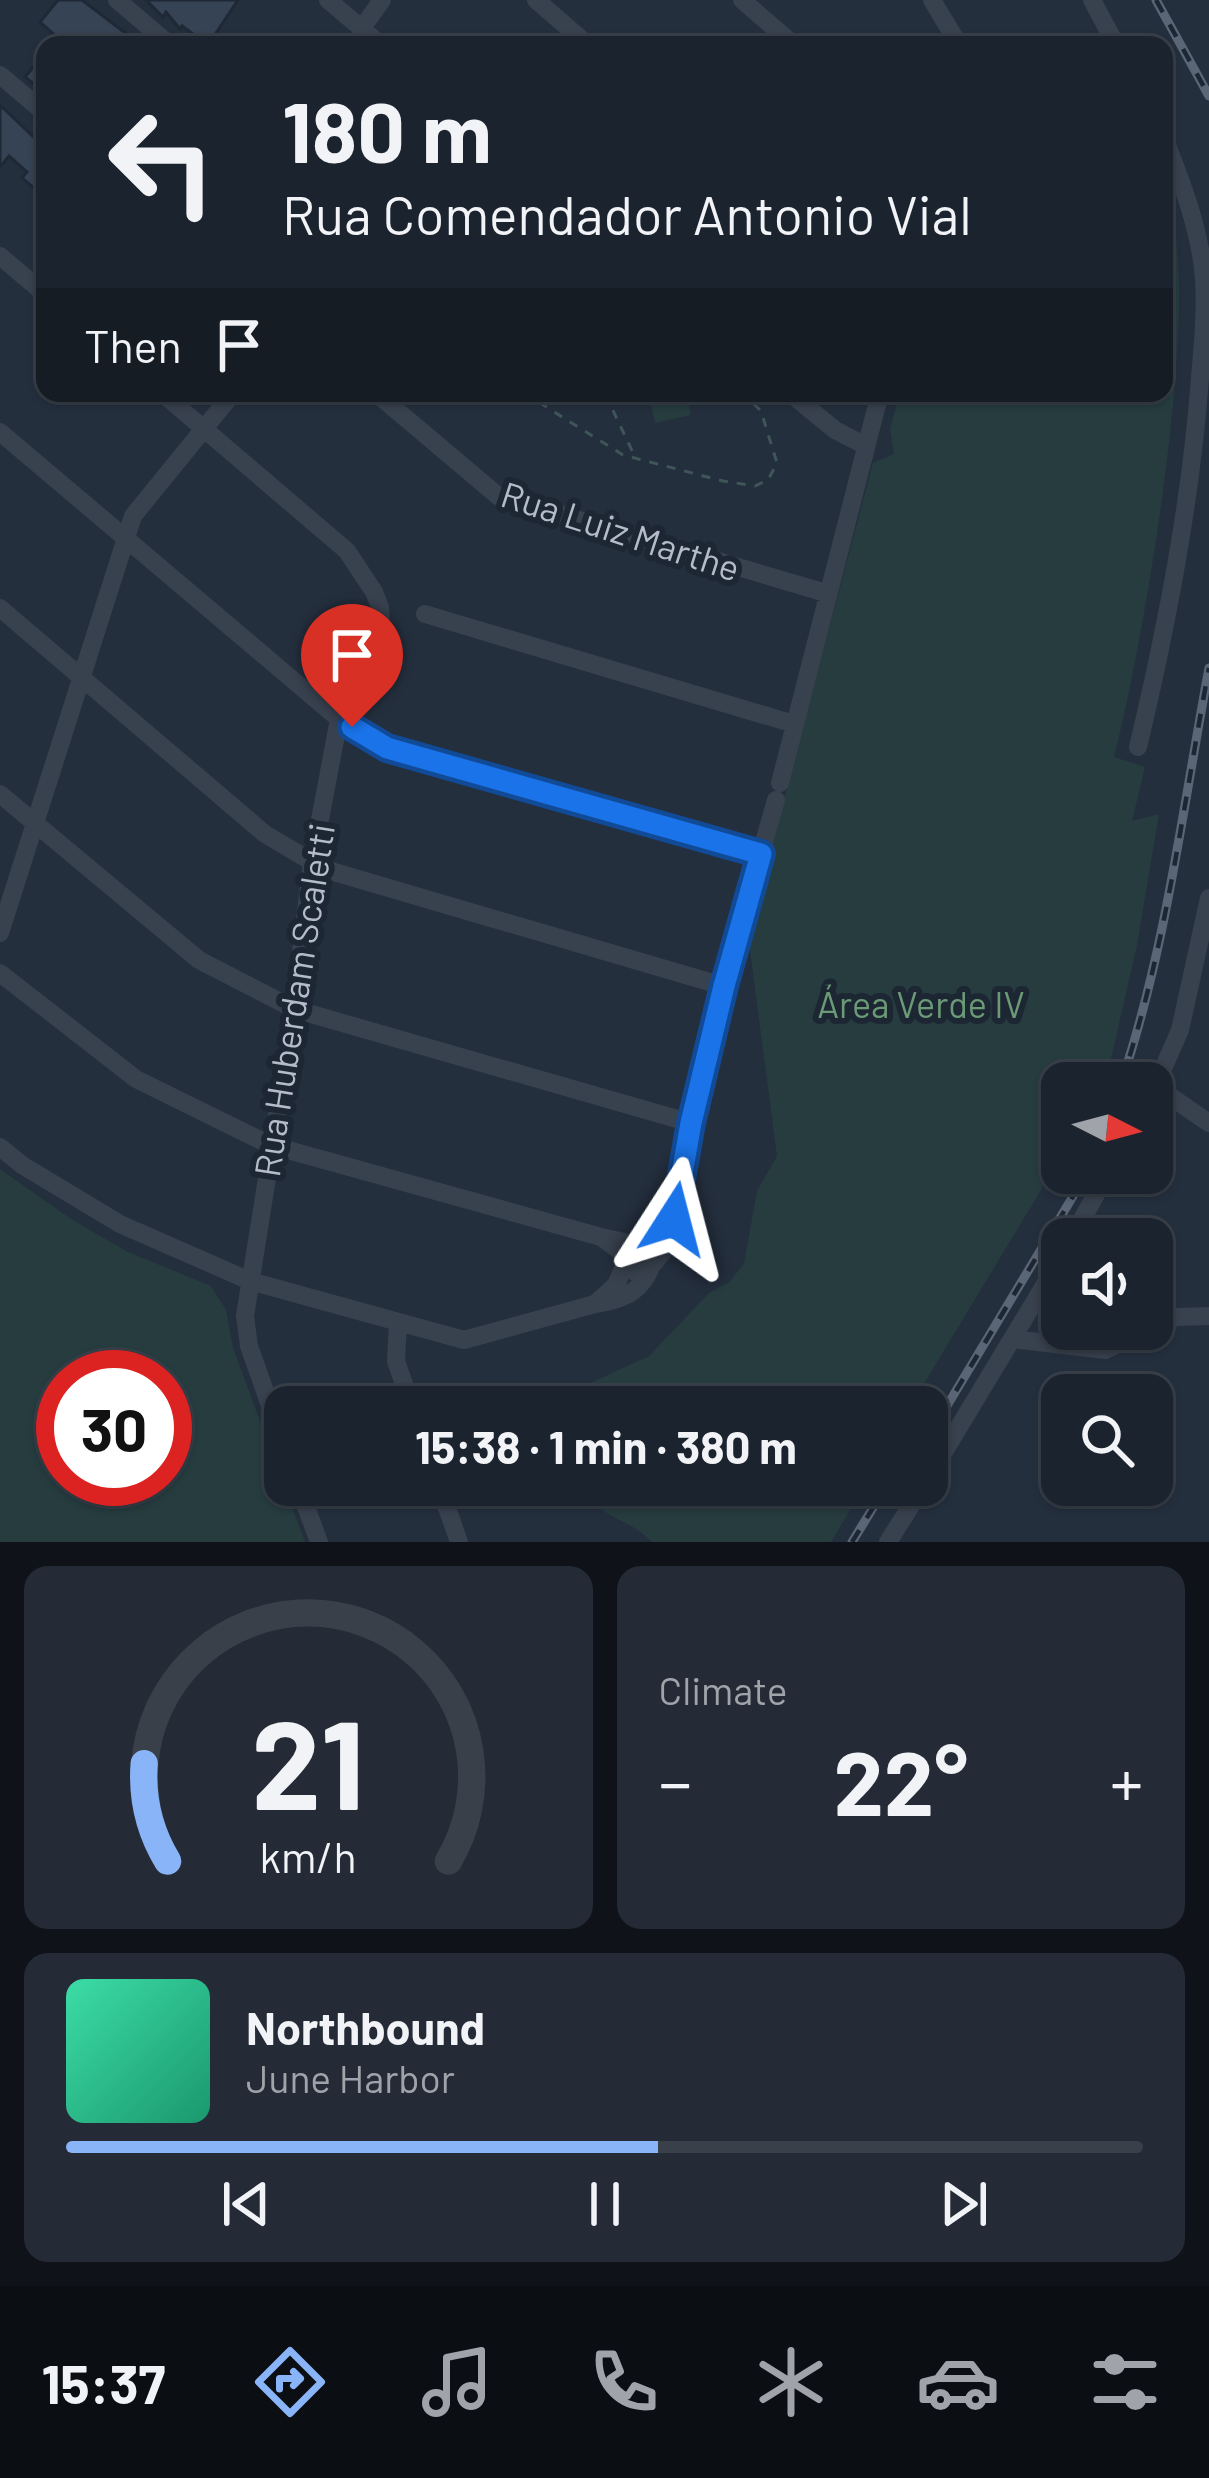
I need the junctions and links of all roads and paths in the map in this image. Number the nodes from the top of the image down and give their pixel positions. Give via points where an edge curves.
1 (117, 0) edge
2 (328, 0) edge
3 (382, 0) edge
4 (742, 0) edge
5 (932, 0) edge
6 (1092, 0) edge
7 (548, 4) edge
8 (362, 28) junction
9 (159, 36) edge
10 (371, 36) edge
11 (579, 36) edge
12 (784, 36) edge
13 (954, 36) edge
14 (1111, 36) edge
15 (0, 75) edge
16 (36, 105) edge
17 (1173, 163) edge
18 (0, 256) edge
19 (36, 286) edge
20 (173, 402) edge
21 (225, 402) edge
22 (394, 402) edge
23 (543, 402) edge
24 (609, 402) edge
25 (752, 402) edge
26 (801, 402) edge
27 (877, 402) edge
28 (203, 428) junction
29 (0, 432) edge
30 (864, 445) junction
31 (637, 460) junction
32 (126, 539) junction
33 (826, 592) junction
34 (0, 608) edge
35 (425, 614) dead end
36 (82, 677) junction
37 (339, 719) junction
38 (794, 724) junction
39 (1138, 747) dead end
40 (0, 794) edge
41 (34, 823) junction
42 (761, 854) junction
43 (312, 862) junction
44 (1209, 898) edge
45 (0, 933) edge
46 (0, 974) edge
47 (724, 986) junction
48 (294, 1009) junction
49 (1166, 1062) edge
50 (1173, 1101) edge
51 (691, 1123) junction
52 (1209, 1123) edge
53 (270, 1144) junction
54 (0, 1147) edge
55 (643, 1259) junction
56 (250, 1281) junction
57 (1041, 1292) edge
58 (1209, 1316) edge
59 (398, 1322) junction
60 (1013, 1340) junction
61 (405, 1386) edge
62 (264, 1388) edge
63 (948, 1447) edge
64 (306, 1506) edge
65 (446, 1506) edge
66 (911, 1506) edge
67 (319, 1542) edge
68 (459, 1542) edge
69 (888, 1542) edge

1 - 9 street
2 - 8 street
3 - 8 street
4 - 12 street
5 - 13 street
6 - 14 street
7 - 11 street
8 - 10 street
15 - 16 street
17 - 39 street via 1203,271 1203,337 1187,492
18 - 19 street
20 - 28 street, Rua Huberdam Scaletti
21 - 28 street
22 - 33 street, Rua Luiz Marthe via 498,496
23 - 31 path
24 - 31 path
25 - 31 path via 777,463 768,480 739,484
26 - 30 street
27 - 30 street
28 - 32 street via 133,516
28 - 37 street, Rua Huberdam Scaletti via 347,551 374,592 381,625
29 - 32 street
30 - 33 street
32 - 36 street
32 - 37 street
33 - 38 street
34 - 36 street
35 - 38 street
36 - 41 street
36 - 43 street via 265,834
37 - 42 street via 387,748
37 - 43 street, Rua Huberdam Scaletti
38 - 42 street
40 - 41 street
41 - 45 street
41 - 48 street via 199,960
42 - 47 street
43 - 47 street
43 - 48 street, Rua Huberdam Scaletti
44 - 49 street
46 - 53 street via 136,1079
47 - 51 street
48 - 51 street
48 - 53 street, Rua Huberdam Scaletti
50 - 52 street
51 - 55 street via 667,1247
53 - 55 street via 601,1237
53 - 56 street, Rua Huberdam Scaletti
54 - 56 street via 120,1224
55 - 59 street via 595,1304 464,1340
56 - 59 street
56 - 62 street, Rua Huberdam Scaletti via 245,1316
57 - 60 street
58 - 60 street via 1176,1317 1106,1350
59 - 61 street via 396,1361
60 - 63 street
64 - 67 street
65 - 68 street
66 - 69 street

